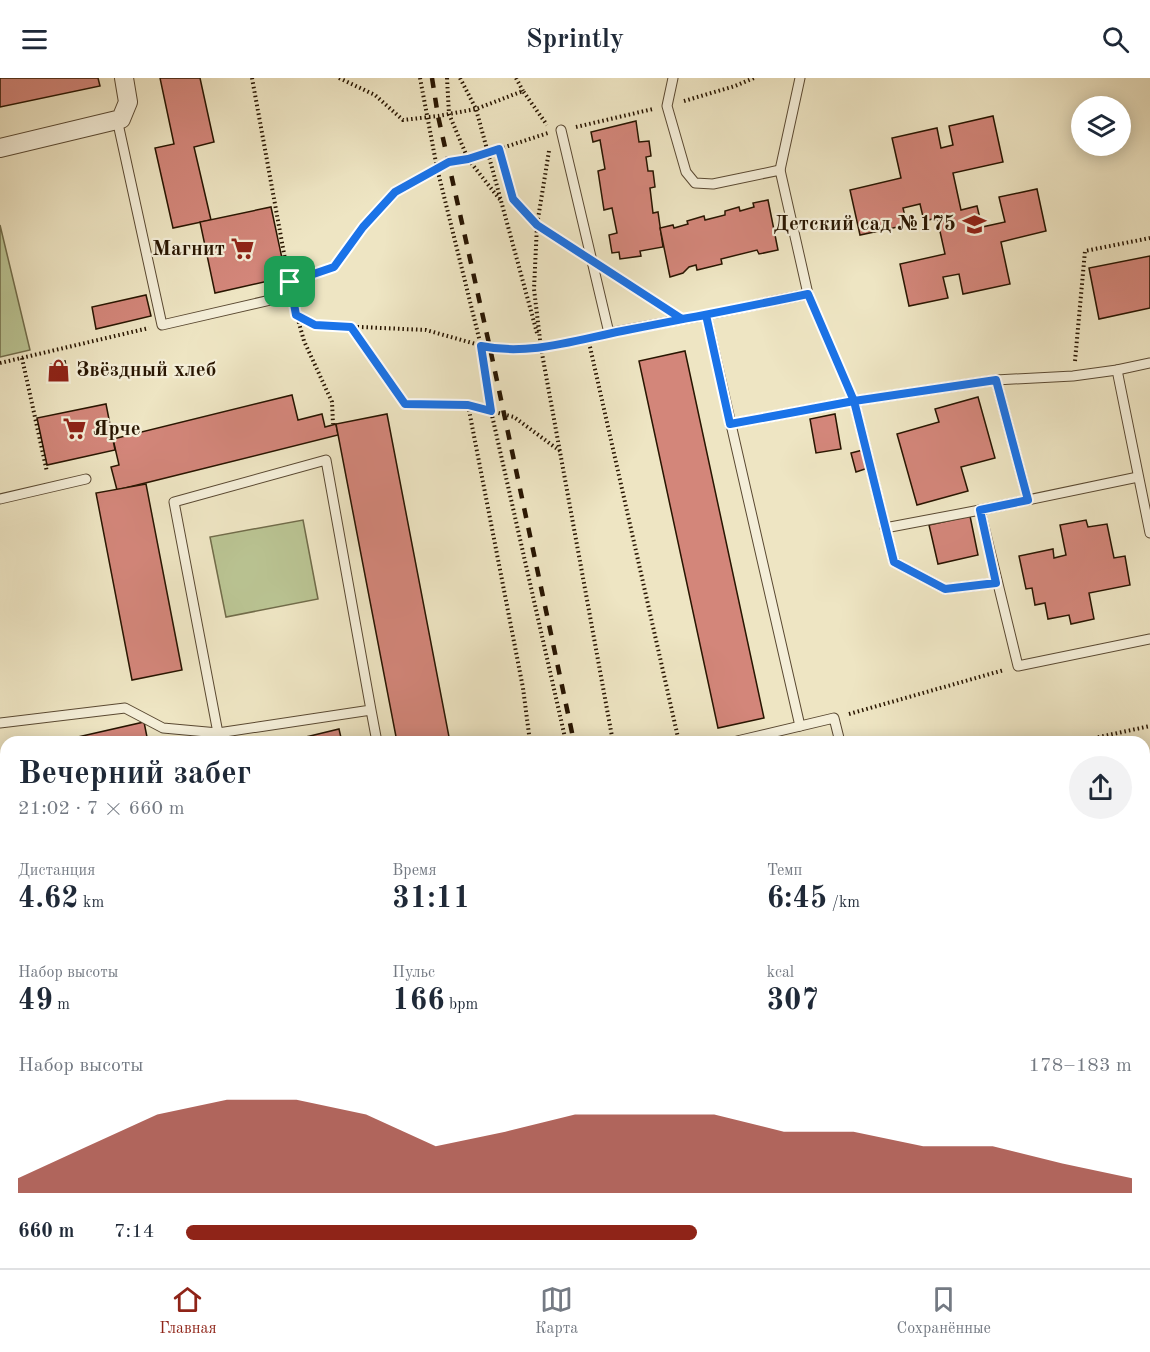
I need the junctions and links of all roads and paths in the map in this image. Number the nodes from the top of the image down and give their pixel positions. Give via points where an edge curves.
1 (124, 78) edge
2 (252, 78) edge
3 (339, 78) edge
4 (420, 78) edge
5 (447, 78) edge
6 (460, 78) edge
7 (516, 78) edge
8 (673, 78) edge
9 (754, 78) edge
10 (800, 78) edge
11 (523, 91) junction
12 (667, 106) junction
13 (476, 109) junction
14 (449, 114) junction
15 (428, 117) junction
16 (117, 119) junction
17 (561, 130) dead end
18 (0, 148) edge
19 (499, 149) junction
20 (489, 152) junction
21 (468, 159) junction
22 (437, 168) junction
23 (780, 170) junction
24 (503, 204) junction
25 (1150, 238) edge
26 (592, 261) junction
27 (290, 282) junction
28 (808, 294) junction
29 (292, 295) junction
30 (296, 315) junction
31 (706, 315) junction
32 (682, 319) junction
33 (162, 325) junction
34 (351, 327) junction
35 (609, 333) junction
36 (588, 338) junction
37 (481, 346) junction
38 (541, 348) junction
39 (22, 358) junction
40 (0, 363) edge
41 (1150, 363) edge
42 (1116, 370) junction
43 (1073, 376) junction
44 (996, 380) junction
45 (854, 401) junction
46 (468, 405) junction
47 (491, 411) junction
48 (333, 424) dead end
49 (730, 424) junction
50 (560, 451) junction
51 (1138, 477) junction
52 (86, 479) dead end
53 (51, 487) junction
54 (0, 499) edge
55 (1028, 500) junction
56 (980, 510) junction
57 (885, 528) junction
58 (1150, 533) edge
59 (996, 583) junction
60 (1150, 639) edge
61 (1018, 666) junction
62 (371, 710) junction
63 (834, 718) junction
64 (0, 723) edge
65 (800, 726) junction
66 (1150, 726) edge
67 (218, 733) junction
68 (376, 736) edge
69 (529, 736) edge
70 (565, 736) edge
71 (613, 736) edge
72 (678, 736) edge
73 (757, 736) edge
74 (838, 736) edge
75 (1104, 736) edge

1 - 16 street via 128,102 121,119
2 - 27 path
3 - 15 path via 375,95 404,120
4 - 15 path
5 - 14 path
6 - 13 path
7 - 11 path
8 - 12 lane
9 - 12 path
10 - 23 lane
11 - 13 path
11 - 19 path via 552,132
12 - 23 lane via 686,172 695,183 713,184
13 - 14 path
13 - 20 path
14 - 15 path
14 - 21 path
15 - 22 path
16 - 18 street
16 - 33 lane
17 - 26 lane
19 - 20 path
19 - 26 path via 513,199 537,225
20 - 21 path
20 - 24 path
21 - 22 path
21 - 24 path
22 - 27 path via 395,192 334,267
22 - 37 path
23 - 28 lane
24 - 38 path
25 - 43 path via 1085,252
26 - 32 path
26 - 35 lane
27 - 29 path
28 - 31 lane
28 - 45 path
29 - 30 path
29 - 33 lane
30 - 34 path via 315,325
30 - 48 path via 332,402
31 - 32 lane
31 - 49 lane
32 - 35 lane
33 - 39 path
34 - 37 path via 426,330
34 - 46 path via 405,404
35 - 36 path
36 - 38 path
36 - 72 path
37 - 38 path
37 - 47 path
38 - 50 path
39 - 40 path
39 - 53 path
41 - 42 lane
42 - 43 lane
42 - 51 lane
43 - 44 lane
44 - 45 lane
44 - 55 lane
45 - 49 lane
45 - 57 lane
46 - 47 path
46 - 69 path
47 - 50 path via 514,417
47 - 70 path
49 - 65 lane
50 - 71 path
51 - 55 lane
51 - 58 lane
52 - 53 lane
53 - 54 lane
55 - 56 lane
56 - 57 lane
56 - 59 lane
57 - 59 lane via 894,562 945,589
59 - 61 lane
60 - 61 lane
61 - 63 path
62 - 67 lane
62 - 67 lane via 326,460 174,502
62 - 68 lane
63 - 65 lane
63 - 74 lane
64 - 67 lane via 125,708 163,728
65 - 73 lane
66 - 75 path

